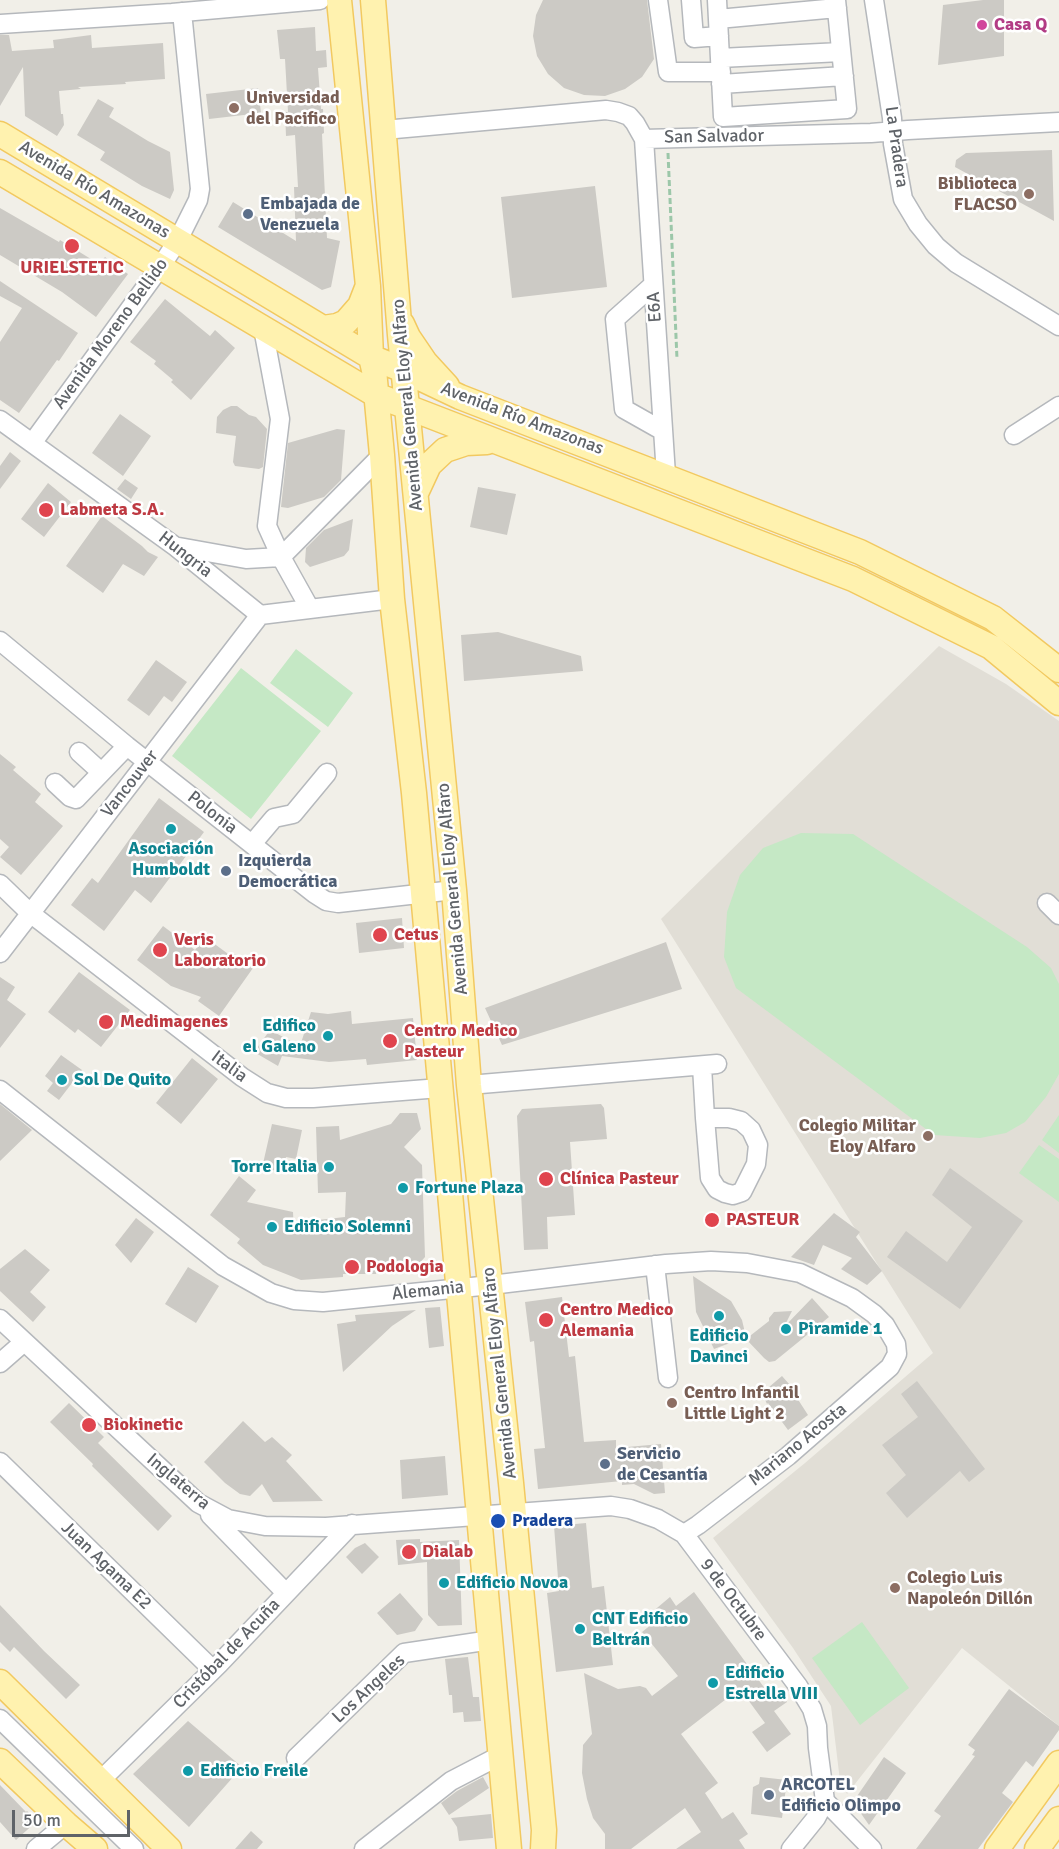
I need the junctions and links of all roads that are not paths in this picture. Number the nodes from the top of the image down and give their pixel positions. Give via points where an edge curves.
1 (320, 0) edge
2 (339, 0) edge
3 (373, 0) edge
4 (658, 0) edge
5 (690, 0) edge
6 (717, 0) edge
7 (874, 0) edge
8 (836, 4) edge
9 (134, 7) edge
10 (182, 12) junction
11 (0, 24) edge
12 (718, 27) junction
13 (841, 52) junction
14 (721, 71) junction
15 (844, 76) junction
16 (1059, 122) edge
17 (384, 130) junction
18 (892, 131) junction
19 (0, 134) edge
20 (644, 139) junction
21 (0, 172) edge
22 (178, 240) junction
23 (160, 266) junction
24 (653, 285) junction
25 (368, 286) junction
26 (399, 317) junction
27 (1059, 326) edge
28 (263, 328) junction
29 (323, 328) junction
30 (371, 357) junction
31 (403, 370) junction
32 (376, 395) junction
33 (460, 397) junction
34 (1059, 406) edge
35 (407, 408) junction
36 (0, 420) edge
37 (663, 431) junction
38 (1014, 435) dead end
39 (33, 442) junction
40 (497, 442) junction
41 (382, 455) junction
42 (666, 475) junction
43 (416, 493) junction
44 (176, 547) junction
45 (281, 557) junction
46 (392, 599) junction
47 (310, 609) junction
48 (260, 615) junction
49 (0, 641) edge
50 (1059, 670) edge
51 (1059, 703) edge
52 (127, 746) junction
53 (79, 752) dead end
54 (147, 761) junction
55 (101, 771) junction
56 (327, 774) dead end
57 (55, 783) dead end
58 (252, 844) junction
59 (0, 885) edge
60 (454, 890) junction
61 (423, 894) junction
62 (30, 913) junction
63 (0, 953) edge
64 (469, 1085) junction
65 (440, 1088) junction
66 (0, 1090) edge
67 (705, 1118) dead end
68 (655, 1265) junction
69 (491, 1285) junction
70 (458, 1288) junction
71 (0, 1319) edge
72 (24, 1342) junction
73 (896, 1344) joint
74 (0, 1363) edge
75 (668, 1378) dead end
76 (0, 1462) edge
77 (198, 1503) junction
78 (513, 1514) junction
79 (478, 1516) junction
80 (352, 1524) junction
81 (684, 1534) junction
82 (286, 1593) junction
83 (491, 1640) junction
84 (213, 1670) junction
85 (0, 1682) edge
86 (0, 1719) edge
87 (296, 1758) dead end
88 (0, 1761) edge
89 (1059, 1763) edge
90 (502, 1764) junction
91 (100, 1781) junction
92 (825, 1801) junction
93 (1059, 1819) edge
94 (66, 1824) junction
95 (546, 1843) edge
96 (36, 1849) edge
97 (95, 1849) edge
98 (134, 1849) edge
99 (169, 1849) edge
100 (364, 1849) edge
101 (509, 1849) edge
102 (524, 1849) edge
103 (791, 1849) edge
104 (872, 1849) edge
105 (997, 1849) edge
106 (1037, 1849) edge

1 - 10 street
2 - 25 main road, Avenida General Eloy Alfaro
3 - 17 main road, Avenida General Eloy Alfaro
4 - 14 street via 668,72
5 - 12 street via 694,38
6 - 12 street
7 - 18 street, La Pradera
8 - 12 street
8 - 13 street
9 - 10 street
9 - 11 street
10 - 22 street, Avenida Moreno Bellido via 200,189
12 - 14 street
13 - 14 street
13 - 15 street
14 - 15 street
14 - 15 street via 723,117 848,109
16 - 18 street, San Salvador
17 - 20 street, San Salvador via 606,110 629,116
17 - 26 main road, Avenida General Eloy Alfaro
18 - 20 street, San Salvador
18 - 27 street, La Pradera via 903,199 936,246 956,263
19 - 22 main road, Avenida Río Amazonas
20 - 24 street, E6A
21 - 23 main road, Avenida Río Amazonas
22 - 23 street, Avenida Moreno Bellido
22 - 29 main road, Avenida Río Amazonas
23 - 28 main road, Avenida Río Amazonas
23 - 39 street, Avenida Moreno Bellido
24 - 37 street, E6A
24 - 37 street via 615,320 624,409
25 - 29 main road via 360,306 346,321
25 - 30 main road, Avenida General Eloy Alfaro
26 - 31 main road, Avenida General Eloy Alfaro
26 - 33 main road via 425,362
28 - 32 main road, Avenida Río Amazonas
28 - 45 street via 280,419 267,526
29 - 30 main road, Avenida Río Amazonas
30 - 31 main road, Avenida Río Amazonas
30 - 32 main road, Avenida General Eloy Alfaro
31 - 33 main road, Avenida Río Amazonas
31 - 35 main road, Avenida General Eloy Alfaro
32 - 35 main road, Avenida Río Amazonas
32 - 41 main road, Avenida General Eloy Alfaro
33 - 42 main road, Avenida Río Amazonas
34 - 38 street
35 - 40 main road, Avenida Río Amazonas
35 - 43 main road, Avenida General Eloy Alfaro
36 - 39 street, Hungria
37 - 42 street, E6A
39 - 44 street, Hungria
40 - 43 main road via 466,443 445,450 429,465
40 - 51 main road, Avenida Río Amazonas via 853,579 991,647
41 - 45 street
41 - 46 main road, Avenida General Eloy Alfaro
42 - 50 main road, Avenida Río Amazonas via 891,567 993,618
43 - 60 main road, Avenida General Eloy Alfaro
44 - 45 street via 246,559
44 - 48 street, Hungria
45 - 47 street
46 - 47 street
46 - 61 main road, Avenida General Eloy Alfaro
47 - 48 street
48 - 54 street, Vancouver
49 - 52 street, Polonia
52 - 54 street, Polonia
52 - 55 street
53 - 55 street
54 - 58 street, Polonia
54 - 62 street, Vancouver
55 - 57 street via 76,799
56 - 58 street via 293,814 274,818
58 - 61 street, Polonia via 326,901
59 - 62 street, Italia
60 - 61 street, Polonia
60 - 64 main road, Avenida General Eloy Alfaro
61 - 65 main road, Avenida General Eloy Alfaro
62 - 63 street, Vancouver
62 - 65 street, Italia via 267,1093 314,1098
64 - 67 street via 709,1065
64 - 69 main road, Avenida General Eloy Alfaro
65 - 70 main road, Avenida General Eloy Alfaro
66 - 70 street, Alemania via 223,1266 272,1293 294,1300 323,1302
68 - 69 street, Alemania
68 - 73 street, Alemania via 747,1263 800,1274 860,1303 885,1325
68 - 75 street
69 - 70 street, Alemania
69 - 78 main road, Avenida General Eloy Alfaro
70 - 79 main road, Avenida General Eloy Alfaro
71 - 72 street, Inglaterra
72 - 74 street
72 - 77 street, Inglaterra
73 - 81 street, Mariano Acosta via 897,1354 890,1367 850,1403 788,1456
76 - 84 street, Juan Agama E2
77 - 80 street, Inglaterra via 228,1519 265,1526
77 - 82 street
78 - 79 street, 9 de Octubre
78 - 81 street, 9 de Octubre via 611,1506 658,1519
78 - 95 main road, Avenida General Eloy Alfaro
79 - 80 street, Inglaterra
79 - 83 main road, Avenida General Eloy Alfaro
80 - 82 street, Cristóbal de Acuña
81 - 92 street, 9 de Octubre via 812,1709
82 - 84 street, Cristóbal de Acuña
83 - 87 street, Los Angeles via 404,1653
83 - 90 main road, Avenida General Eloy Alfaro
84 - 91 street, Cristóbal de Acuña
85 - 91 main road
86 - 98 street
88 - 94 main road
89 - 105 main road
90 - 100 street via 451,1781
90 - 101 main road, Avenida General Eloy Alfaro
90 - 102 main road via 516,1803
91 - 99 main road
92 - 103 street
92 - 104 street
93 - 106 main road
94 - 96 street
94 - 97 main road

